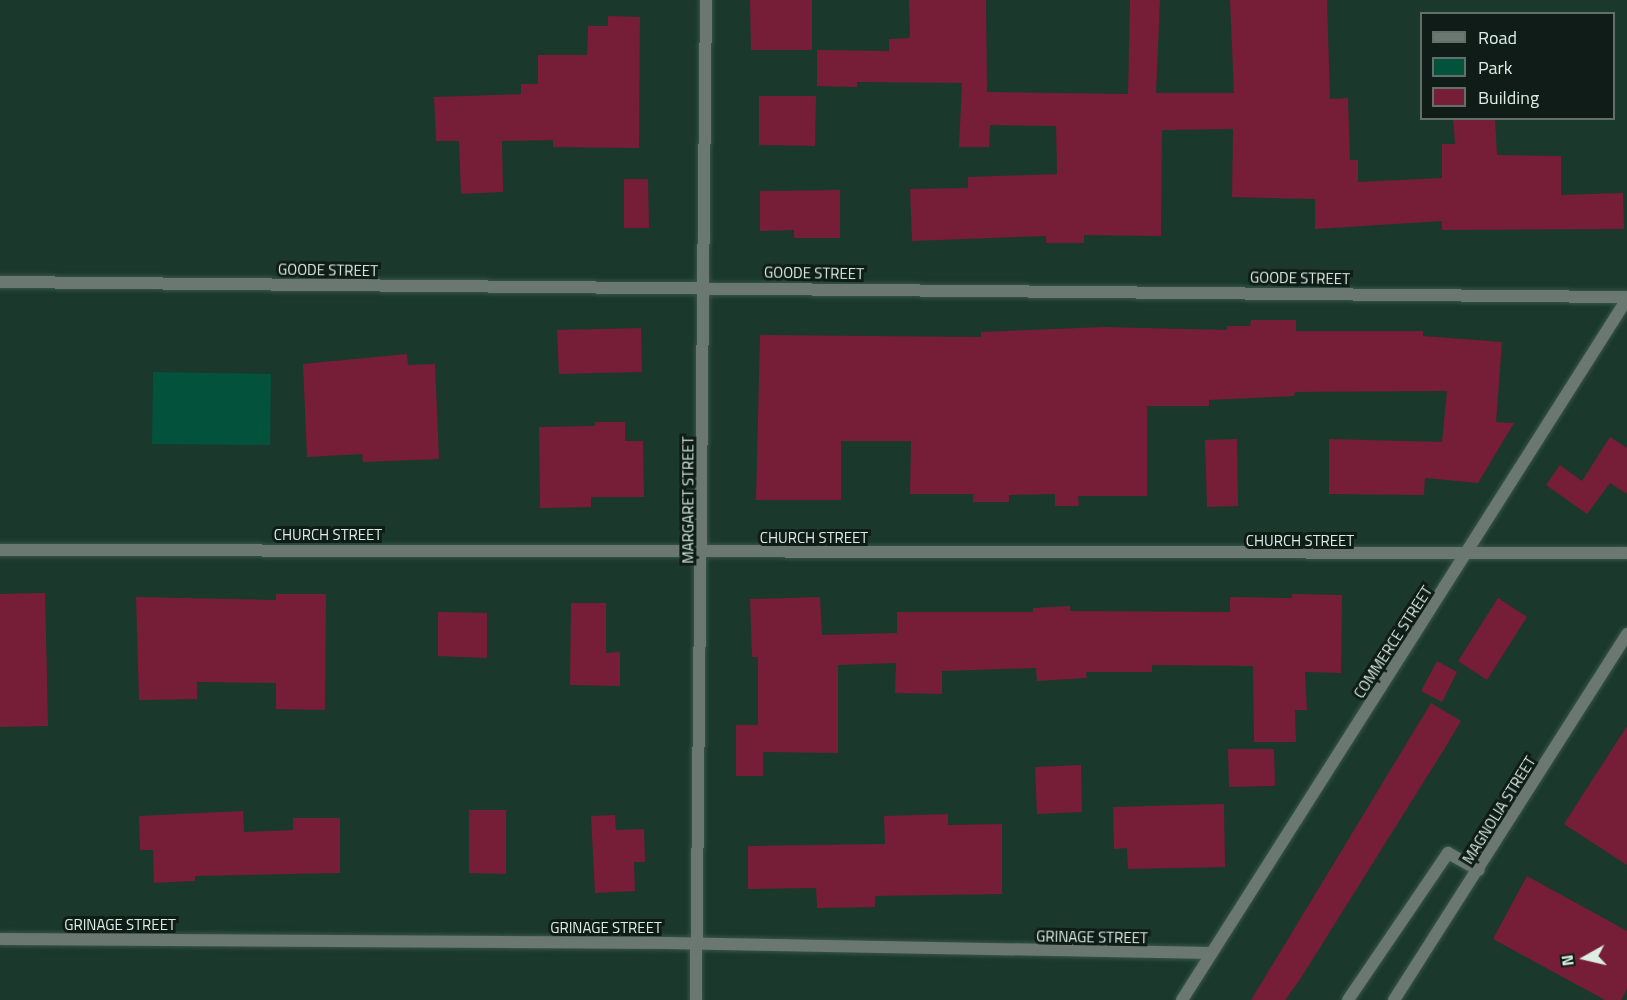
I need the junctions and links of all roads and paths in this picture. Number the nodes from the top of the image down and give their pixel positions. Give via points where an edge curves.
1 (706, 0) edge
2 (0, 282) edge
3 (704, 287) junction
4 (1627, 298) edge
5 (0, 550) edge
6 (703, 552) junction
7 (1627, 553) edge
8 (1466, 556) junction
9 (1627, 634) edge
10 (1479, 870) junction
11 (0, 939) edge
12 (697, 944) junction
13 (1211, 953) junction
14 (696, 1000) edge
15 (1182, 1000) edge
16 (1348, 1000) edge
17 (1394, 1000) edge

1 - 3 street, MARGARET STREET
2 - 3 street, GOODE STREET
3 - 4 street, GOODE STREET
3 - 6 street, MARGARET STREET
4 - 8 street, COMMERCE STREET
5 - 6 street, CHURCH STREET
6 - 8 street, CHURCH STREET
6 - 12 street, MARGARET STREET
7 - 8 street, CHURCH STREET
8 - 13 street, COMMERCE STREET
9 - 10 street, MAGNOLIA STREET
10 - 16 street via 1448,853
10 - 17 street, MAGNOLIA STREET
11 - 12 street, GRINAGE STREET
12 - 13 street, GRINAGE STREET
12 - 14 street, MARGARET STREET
13 - 15 street, COMMERCE STREET

